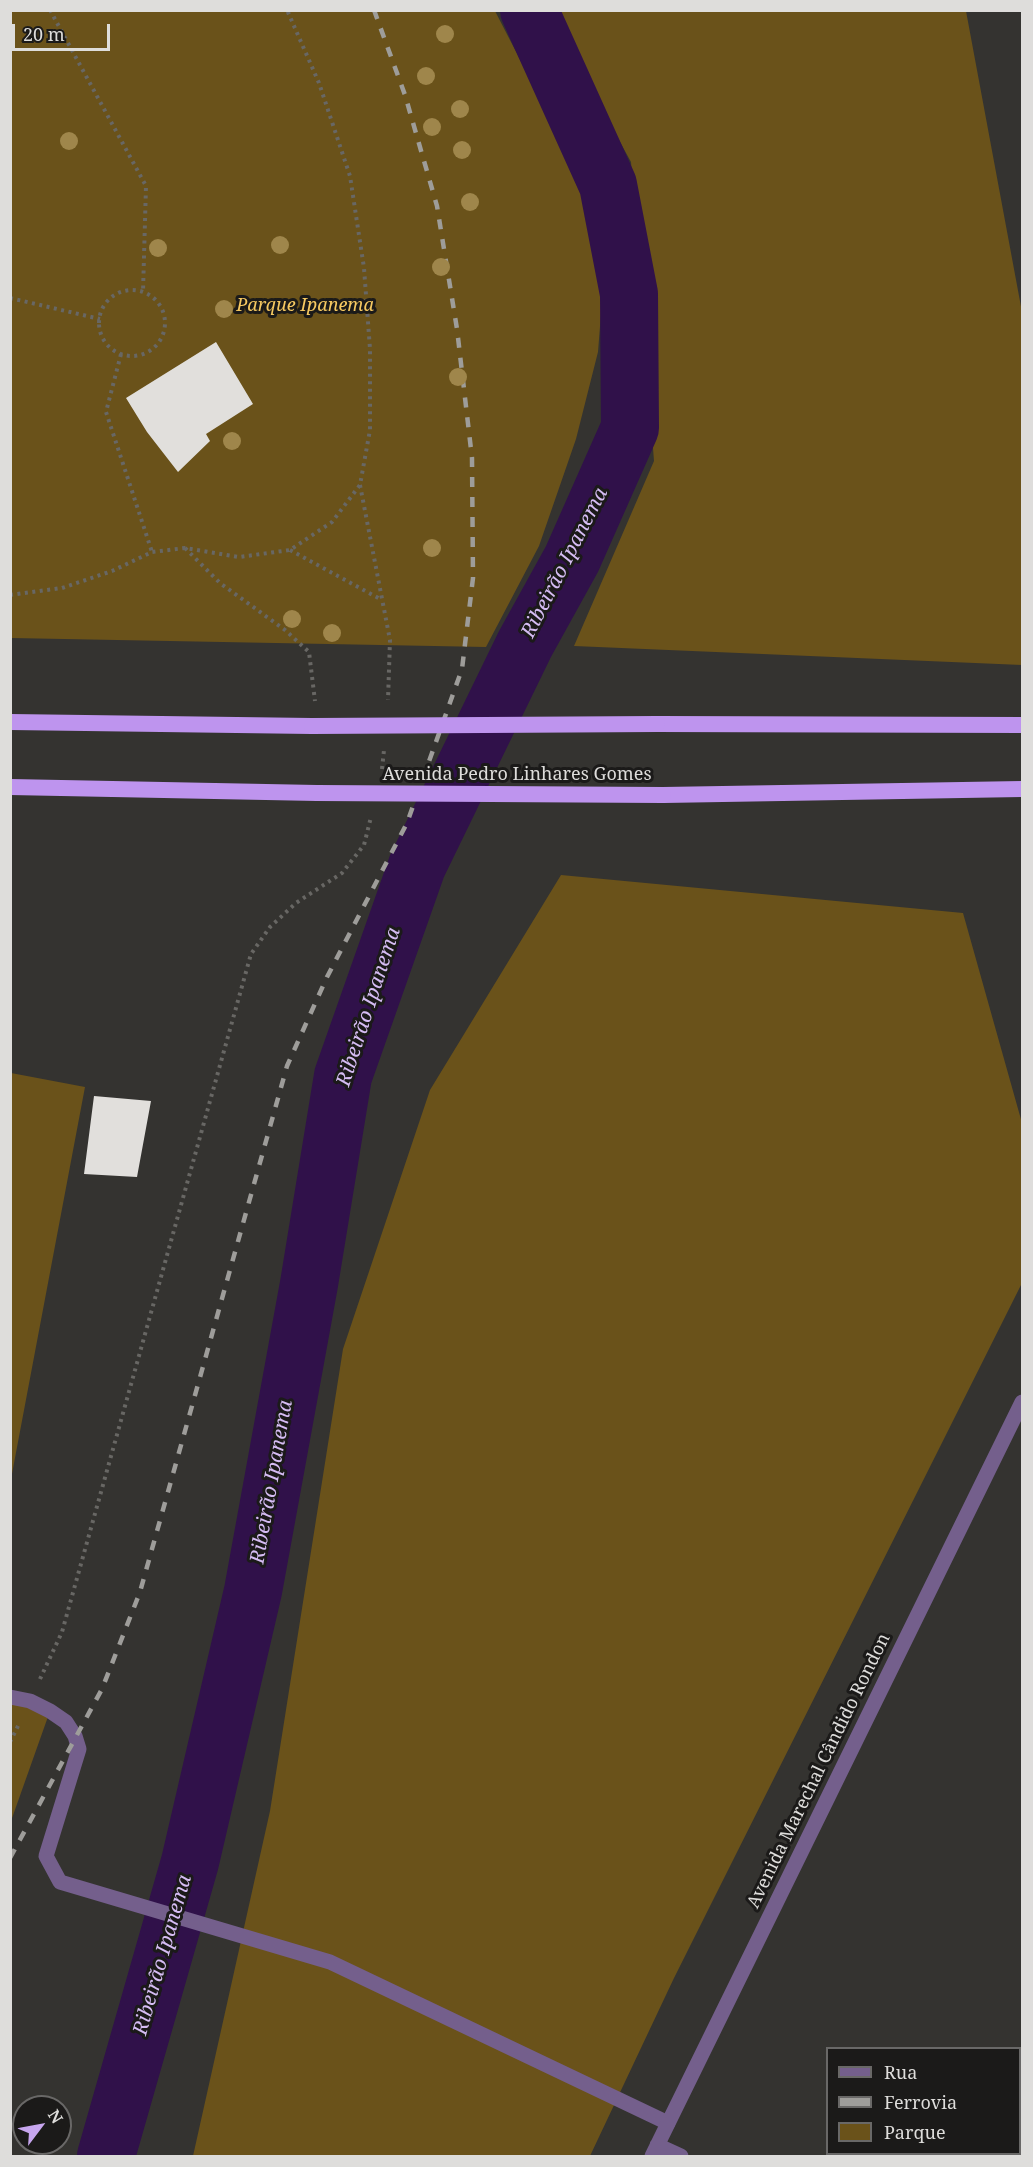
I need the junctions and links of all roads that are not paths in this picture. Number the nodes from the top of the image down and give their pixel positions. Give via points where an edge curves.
1 (10, 722) edge
2 (1023, 725) edge
3 (10, 787) edge
4 (1023, 789) edge
5 (1023, 1402) edge
6 (10, 1696) edge
7 (668, 2122) junction
8 (654, 2151) edge
9 (681, 2157) edge

1 - 2 highway, bridge via 312,726
3 - 4 highway, Avenida Pedro Linhares Gomes, bridge via 663,795
5 - 7 street, Avenida Marechal Cândido Rondon
6 - 7 street via 30,1701 66,1722 79,1749 46,1856 60,1882 330,1962
7 - 8 street, Avenida Marechal Cândido Rondon
8 - 9 street

